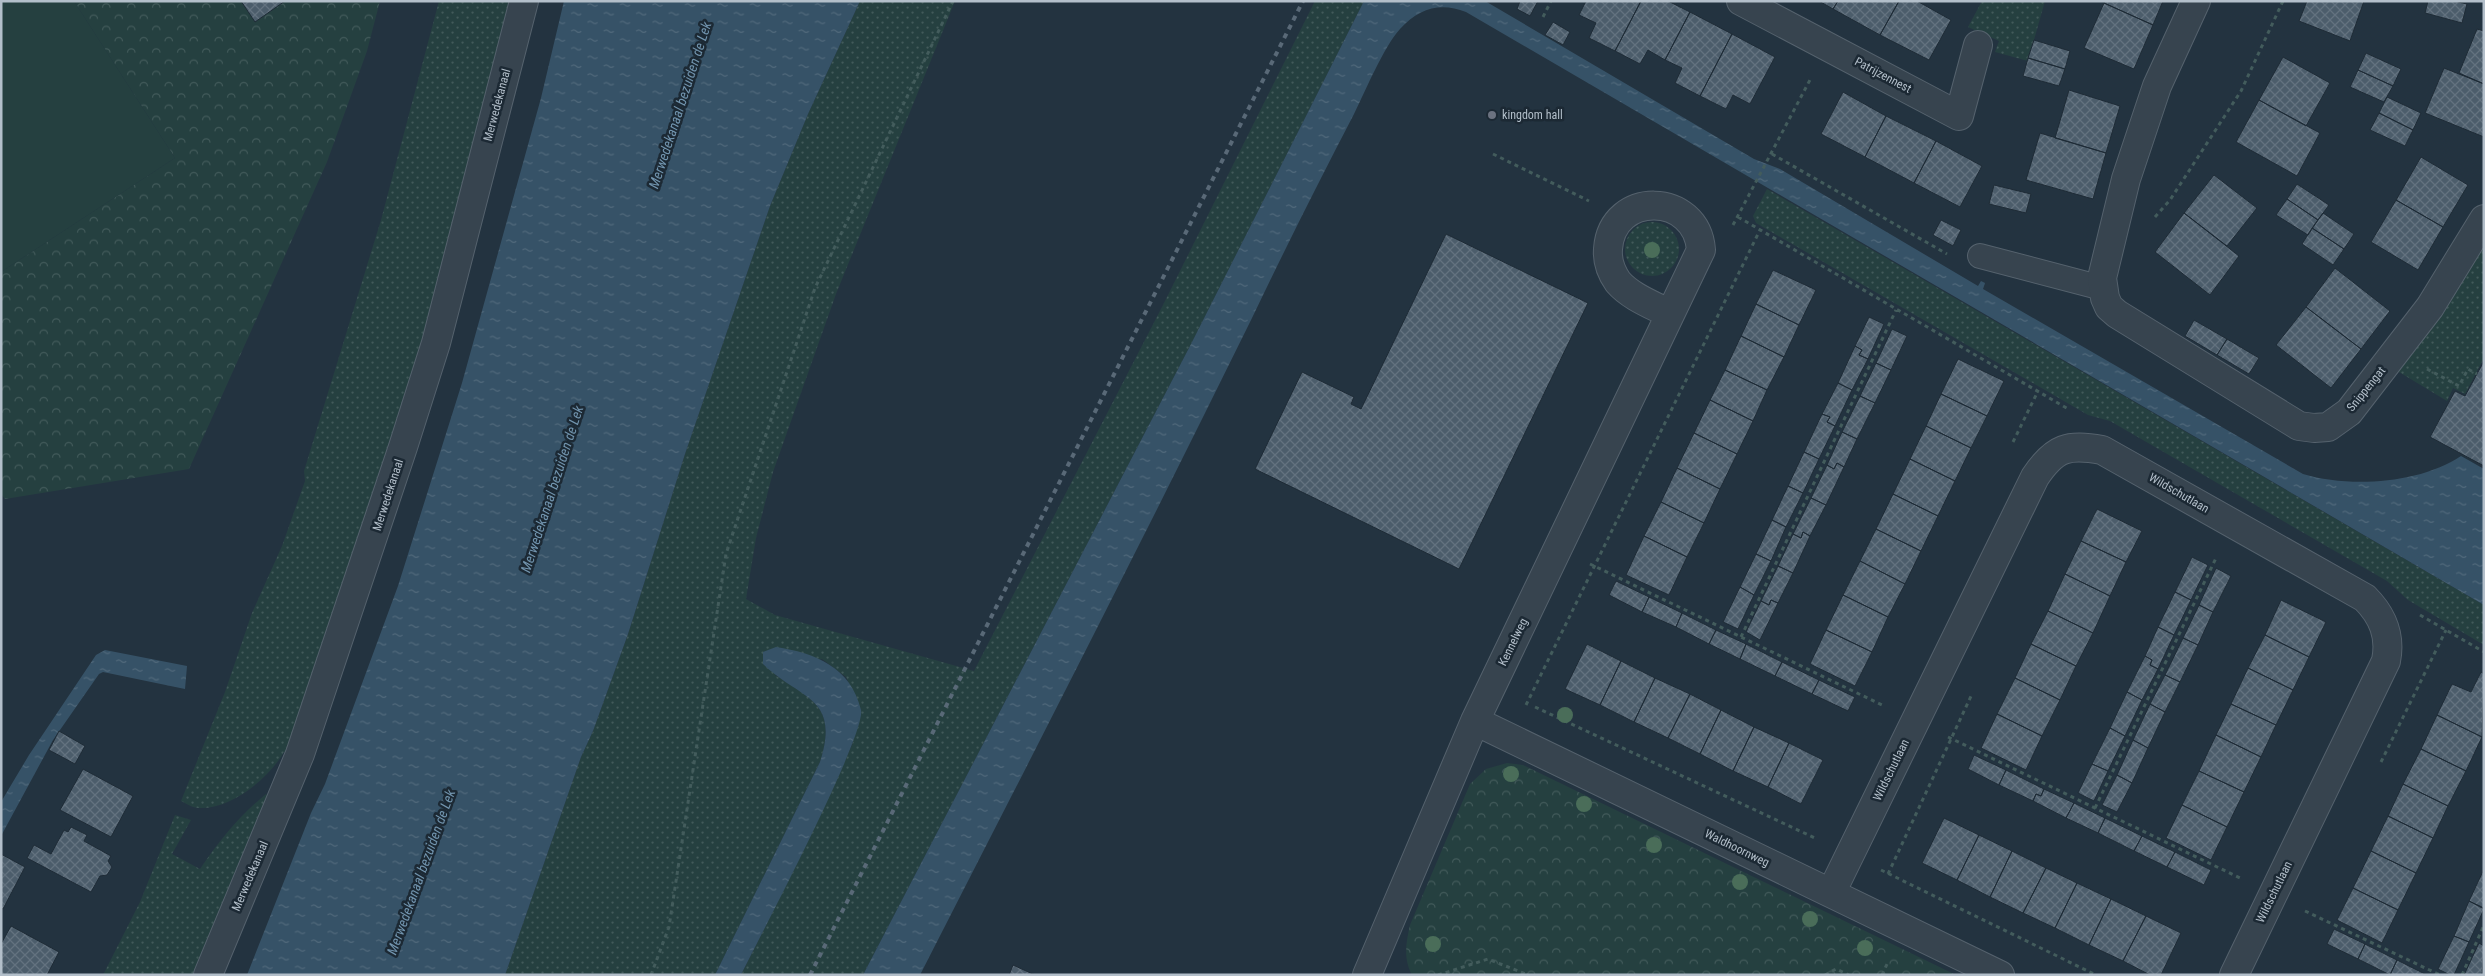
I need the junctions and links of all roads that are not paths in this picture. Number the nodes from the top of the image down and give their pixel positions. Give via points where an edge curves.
1 (524, 1) edge
2 (1741, 1) edge
3 (2196, 1) edge
4 (1978, 45) dead end
5 (2484, 219) edge
6 (1980, 256) road end
7 (2102, 288) junction
8 (1670, 314) dead end
9 (1475, 721) junction
10 (1830, 893) junction
11 (208, 975) edge
12 (1367, 975) edge
13 (2000, 975) edge
14 (2234, 975) edge

1 - 11 street, Merwedekanaal via 436,342 404,447 300,754
2 - 4 street, Patrijzennest via 1959,116
3 - 7 street via 2157,86 2132,162
5 - 7 street, Snippengat via 2430,307 2355,405 2328,427 2299,426 2117,314 2109,306
6 - 7 lane
8 - 9 street, Kennelweg
9 - 10 street, Waldhoornweg
9 - 12 street, Kennelweg
10 - 13 street, Waldhoornweg
10 - 14 street, Wildschutlaan via 2035,477 2053,454 2075,446 2102,450 2365,598 2380,616 2387,635 2386,661

